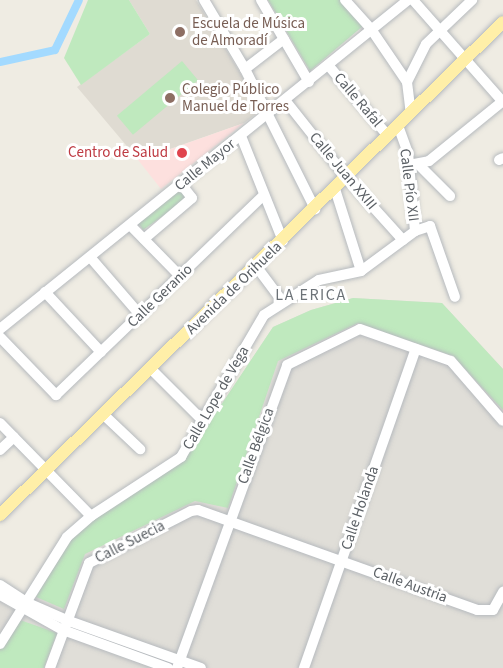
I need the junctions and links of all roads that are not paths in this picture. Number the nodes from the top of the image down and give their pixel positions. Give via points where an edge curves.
1 (204, 0) edge
2 (261, 0) edge
3 (345, 0) edge
4 (408, 0) edge
5 (413, 0) edge
6 (472, 0) edge
7 (503, 22) edge
8 (371, 29) junction
9 (440, 30) junction
10 (284, 39) junction
11 (466, 58) junction
12 (328, 65) junction
13 (245, 69) junction
14 (309, 82) junction
15 (407, 82) junction
16 (285, 100) junction
17 (503, 101) edge
18 (411, 113) junction
19 (268, 115) junction
20 (398, 126) junction
21 (241, 136) junction
22 (388, 136) junction
23 (414, 165) junction
24 (346, 177) junction
25 (181, 183) junction
26 (335, 189) junction
27 (263, 196) junction
28 (450, 196) dead end
29 (315, 209) junction
30 (130, 225) junction
31 (415, 231) junction
32 (144, 239) junction
33 (404, 240) junction
34 (283, 241) junction
35 (90, 257) junction
36 (256, 266) junction
37 (362, 271) junction
38 (180, 276) junction
39 (45, 292) junction
40 (455, 297) dead end
41 (282, 301) junction
42 (140, 315) junction
43 (0, 328) edge
44 (0, 337) edge
45 (416, 349) junction
46 (101, 352) junction
47 (151, 369) junction
48 (105, 415) junction
49 (203, 421) junction
50 (503, 421) edge
51 (0, 423) edge
52 (14, 436) junction
53 (140, 449) dead end
54 (0, 450) edge
55 (48, 469) junction
56 (0, 515) edge
57 (91, 516) junction
58 (229, 521) junction
59 (342, 560) junction
60 (0, 585) edge
61 (503, 592) edge
62 (0, 595) edge
63 (26, 606) junction
64 (66, 625) junction
65 (0, 644) edge
66 (179, 664) edge
67 (50, 668) edge
68 (168, 668) edge
69 (201, 668) edge
70 (304, 668) edge

1 - 13 street
2 - 10 street
3 - 8 street
4 - 8 street, Calle Mayor
5 - 9 street
6 - 9 street
7 - 11 main road, Avenida de Orihuela
8 - 12 street, Calle Mayor
8 - 15 street
9 - 11 street
9 - 15 street via 422,49
10 - 13 street
10 - 14 street
11 - 17 street
11 - 18 main road, Avenida de Orihuela
12 - 14 street, Calle Mayor
12 - 22 street, Calle Rafal
13 - 19 street
14 - 16 street, Calle Mayor
15 - 18 street
16 - 19 street, Calle Mayor
16 - 24 street, Calle Juan XXIII
17 - 23 street
18 - 20 main road, Avenida de Orihuela
19 - 21 street, Calle Mayor
19 - 29 street
20 - 22 main road, Avenida de Orihuela
20 - 23 street, Calle Pío XII
21 - 25 street, Calle Mayor
21 - 27 street
22 - 24 main road, Avenida de Orihuela
23 - 28 street
23 - 31 street, Calle Pío XII
24 - 26 main road, Avenida de Orihuela
24 - 33 street, Calle Juan XXIII
25 - 30 street, Calle Mayor
25 - 32 street via 192,198
26 - 29 main road, Avenida de Orihuela
26 - 37 street
27 - 34 street
27 - 38 street, Calle Geranio
29 - 34 main road, Avenida de Orihuela
30 - 32 street
30 - 35 street, Calle Mayor
31 - 33 street, Calle Pío XII
31 - 40 street via 430,226
32 - 38 street
33 - 37 street, Calle Lope de Vega
34 - 36 main road, Avenida de Orihuela
35 - 39 street, Calle Mayor
35 - 42 street
36 - 41 street
36 - 47 main road, Avenida de Orihuela
37 - 41 street, Calle Lope de Vega via 319,280
38 - 42 street, Calle Geranio
39 - 43 street, Calle Mayor
39 - 46 street
41 - 49 street, Calle Lope de Vega via 264,315
42 - 46 street, Calle Geranio
44 - 46 street, Calle Geranio via 56,396
45 - 50 street, Calle Bélgica via 451,361
45 - 58 street, Calle Bélgica via 360,329 287,364
45 - 59 street, Calle Holanda
47 - 48 main road, Avenida de Orihuela
47 - 49 street
48 - 53 street
48 - 55 main road, Avenida de Orihuela
49 - 57 street, Calle Lope de Vega via 173,464
51 - 52 street
52 - 54 street
52 - 55 street
55 - 56 main road, Avenida de Orihuela
55 - 57 street
57 - 63 street, Calle Lope de Vega via 67,537
58 - 59 street, Calle Austria
58 - 64 street, Calle Suecia via 191,511 89,563
58 - 66 street, Calle Bélgica
59 - 61 street, Calle Austria via 489,612
59 - 70 street, Calle Holanda
60 - 63 street
62 - 63 street
63 - 64 street
63 - 65 street, Calle Lope de Vega
64 - 66 street
64 - 67 street, Calle Suecia
64 - 68 street
66 - 69 street

